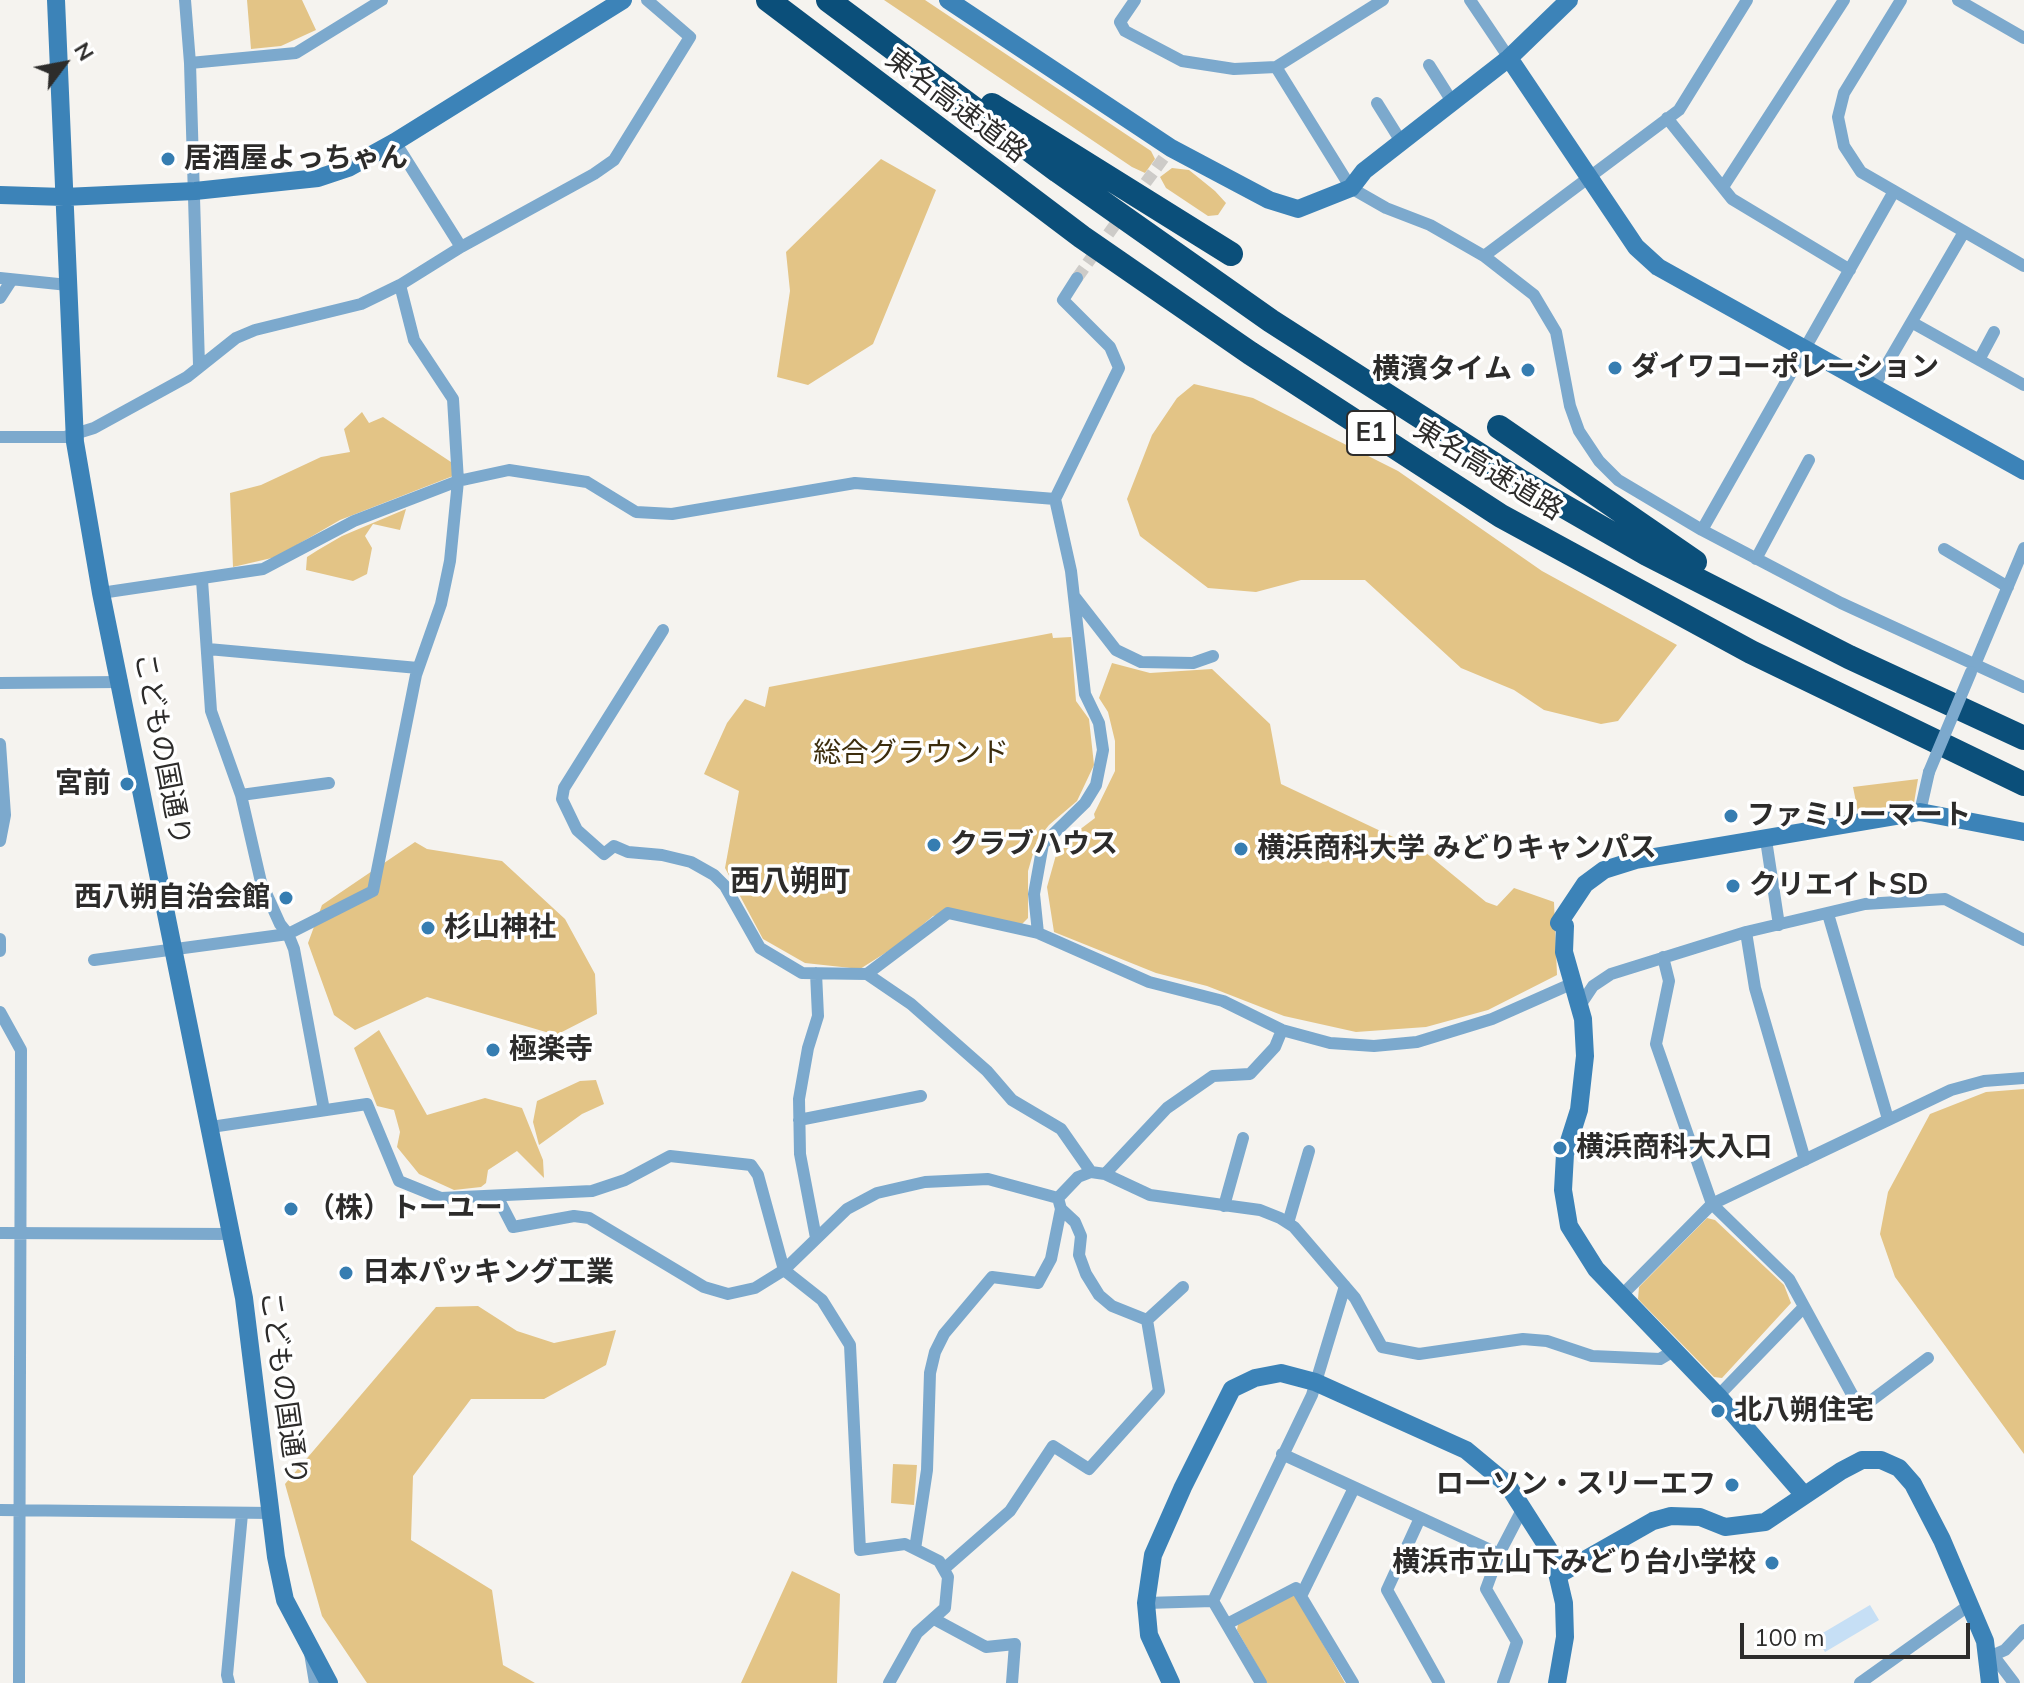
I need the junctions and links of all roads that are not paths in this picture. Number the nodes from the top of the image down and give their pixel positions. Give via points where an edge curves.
1 (56, 0) edge
2 (185, 0) edge
3 (352, 0) edge
4 (382, 0) edge
5 (623, 0) edge
6 (647, 0) edge
7 (768, 0) edge
8 (828, 0) edge
9 (948, 0) edge
10 (1135, 0) edge
11 (1383, 0) edge
12 (1470, 0) edge
13 (1569, 0) edge
14 (1747, 0) edge
15 (1844, 0) edge
16 (1901, 0) edge
17 (1958, 0) edge
18 (356, 16) junction
19 (857, 23) junction
20 (2024, 38) edge
21 (1509, 58) junction
22 (190, 63) junction
23 (1429, 65) dead end
24 (1276, 67) junction
25 (1377, 103) dead end
26 (1453, 103) junction
27 (1667, 118) junction
28 (395, 142) junction
29 (1402, 143) junction
30 (1588, 177) junction
31 (1723, 187) junction
32 (1351, 188) junction
33 (195, 191) junction
34 (1893, 193) junction
35 (0, 195) edge
36 (64, 197) junction
37 (1964, 232) junction
38 (461, 247) junction
39 (1231, 254) dead end
40 (1484, 256) junction
41 (2024, 266) edge
42 (1850, 270) junction
43 (1077, 278) tunnel mouth
44 (6, 280) edge
45 (68, 285) junction
46 (400, 285) junction
47 (0, 298) edge
48 (1913, 323) junction
49 (1994, 332) dead end
50 (1803, 349) junction
51 (1979, 360) junction
52 (199, 365) junction
53 (2024, 385) edge
54 (1873, 388) junction
55 (1499, 427) dead end
56 (75, 431) junction
57 (0, 437) edge
58 (1809, 460) dead end
59 (2024, 471) edge
60 (458, 481) junction
61 (1055, 499) junction
62 (1702, 530) junction
63 (2024, 548) edge
64 (1944, 549) dead end
65 (1756, 559) junction
66 (202, 580) junction
67 (2008, 587) junction
68 (101, 593) junction
69 (1074, 596) junction
70 (663, 630) dead end
71 (208, 649) junction
72 (1213, 656) dead end
73 (1974, 667) junction
74 (418, 668) junction
75 (122, 682) junction
76 (0, 683) edge
77 (2024, 687) edge
78 (1968, 711) junction
79 (2024, 738) edge
80 (0, 744) edge
81 (329, 783) dead end
82 (2024, 784) edge
83 (241, 795) junction
84 (1920, 812) junction
85 (2024, 832) edge
86 (1766, 840) junction
87 (0, 841) edge
88 (1828, 914) junction
89 (1779, 925) junction
90 (1746, 932) junction
91 (1038, 933) junction
92 (288, 934) junction
93 (0, 939) edge
94 (2024, 940) edge
95 (174, 948) junction
96 (0, 951) edge
97 (1663, 957) junction
98 (94, 960) dead end
99 (816, 973) junction
100 (867, 974) junction
101 (1571, 984) junction
102 (1579, 1007) junction
103 (0, 1012) edge
104 (1282, 1030) junction
105 (2024, 1078) edge
106 (921, 1096) dead end
107 (324, 1110) junction
108 (1888, 1119) junction
109 (799, 1120) junction
110 (211, 1127) junction
111 (1243, 1138) dead end
112 (1309, 1151) dead end
113 (1805, 1160) junction
114 (1091, 1172) junction
115 (1105, 1174) junction
116 (498, 1198) junction
117 (1060, 1204) junction
118 (1712, 1204) junction
119 (1224, 1206) junction
120 (1288, 1223) junction
121 (0, 1233) edge
122 (19, 1233) junction
123 (231, 1234) junction
124 (816, 1238) junction
125 (784, 1270) junction
126 (1345, 1286) junction
127 (1183, 1287) dead end
128 (1622, 1295) junction
129 (1803, 1308) junction
130 (1147, 1320) junction
131 (1675, 1350) junction
132 (1928, 1358) dead end
133 (1315, 1382) junction
134 (1718, 1396) junction
135 (1282, 1454) junction
136 (1354, 1488) junction
137 (1804, 1495) junction
138 (1524, 1506) junction
139 (0, 1510) edge
140 (18, 1510) junction
141 (272, 1513) junction
142 (242, 1514) junction
143 (1420, 1518) junction
144 (915, 1549) junction
145 (1499, 1554) junction
146 (945, 1568) junction
147 (1558, 1575) junction
148 (1302, 1594) junction
149 (1213, 1601) junction
150 (1146, 1603) junction
151 (1968, 1606) junction
152 (934, 1619) junction
153 (1227, 1624) junction
154 (2024, 1630) edge
155 (310, 1653) junction
156 (1990, 1656) junction
157 (19, 1683) edge
158 (229, 1683) edge
159 (315, 1683) edge
160 (329, 1683) edge
161 (889, 1683) edge
162 (1012, 1683) edge
163 (1171, 1683) edge
164 (1261, 1683) edge
165 (1353, 1683) edge
166 (1439, 1683) edge
167 (1503, 1683) edge
168 (1557, 1683) edge
169 (1860, 1683) edge
170 (1990, 1683) edge
171 (2014, 1683) edge

1 - 36 street, こどもの国通り
2 - 22 street
3 - 18 street
4 - 18 street
5 - 28 street
6 - 38 street via 690,37 614,160
7 - 82 highway, 東名高速道路 / E1 via 1082,237 1501,516 1751,652
8 - 19 highway, 東名高速道路 / E1
9 - 32 street via 1171,148 1269,200 1298,209
10 - 24 street via 1120,22 1125,31 1163,54 1219,68
11 - 24 street
12 - 21 street
13 - 21 street
14 - 27 street via 1679,110
15 - 31 street
16 - 34 street via 1844,93 1838,117 1844,146 1861,172
17 - 20 street
18 - 22 street via 296,53
19 - 39 highway
19 - 78 highway, 東名高速道路 / E1 via 1271,321 1482,457 1647,554
21 - 26 street
21 - 30 street
22 - 33 street
23 - 26 street
24 - 32 street
25 - 29 street
26 - 29 street
27 - 30 street
27 - 31 street
28 - 33 street via 318,178
28 - 38 street
29 - 32 street via 1364,171
30 - 40 street
30 - 50 street via 1636,247 1658,267
31 - 42 street via 1732,199
32 - 40 street
33 - 36 street
33 - 52 street
34 - 37 street
34 - 42 street
35 - 36 street
36 - 45 street, こどもの国通り
37 - 41 street
37 - 48 street
38 - 46 street
40 - 62 street via 1547,311 1570,406 1599,461 1640,495
42 - 50 street
43 - 61 street via 1063,300 1110,347 1119,368
44 - 45 street
44 - 47 street
45 - 56 street, こどもの国通り
46 - 52 street via 361,304 255,330
46 - 60 street via 414,340 453,399
48 - 51 street
48 - 54 street
49 - 51 street
50 - 54 street
50 - 62 street
51 - 53 street
52 - 56 street via 187,377 94,428
54 - 59 street
55 - 78 highway via 1728,582
56 - 57 street via 65,437
56 - 68 street, こどもの国通り
58 - 65 street
60 - 61 street via 509,470 538,474 587,482 636,512 672,514 855,483
60 - 66 street via 354,521 263,569
60 - 74 street via 441,604
61 - 69 street
62 - 65 street
63 - 67 street
64 - 67 street
65 - 73 street
66 - 68 street
66 - 71 street
67 - 73 street
68 - 75 street, こどもの国通り
69 - 72 street via 1116,650 1141,662 1193,663
69 - 91 street via 1085,694 1099,723 1103,750 1096,785 1085,803 1043,844 1034,894
70 - 99 street via 564,788 566,814 604,854 614,846 662,855 714,875 760,948 802,973
71 - 74 street
71 - 83 street via 211,711
73 - 77 street
73 - 84 street, bridge via 1929,772
74 - 92 street via 373,891
75 - 76 street
75 - 95 street, こどもの国通り
78 - 79 highway, 東名高速道路 / E1
80 - 87 street via 5,815
81 - 83 street
83 - 92 street via 261,882
84 - 85 street
84 - 86 street
86 - 89 street
86 - 101 street via 1636,860 1604,870 1585,884 1559,923 1565,926
88 - 89 street
88 - 94 street via 1890,901 1945,899
88 - 108 street
89 - 90 street
90 - 97 street
90 - 113 street via 1755,988
91 - 100 street via 948,913
91 - 104 street via 1149,982 1223,1001
92 - 95 street
92 - 107 street
93 - 96 street
95 - 98 street
95 - 110 street, こどもの国通り
97 - 102 street via 1611,974 1593,986
97 - 118 street via 1669,981 1656,1044
99 - 100 street
99 - 109 street via 818,1016 803,1070
100 - 114 street via 911,1004 1012,1100 1061,1129
101 - 102 street
101 - 104 street via 1492,1019 1417,1042 1352,1046
102 - 128 street via 1585,1056 1563,1190 1569,1226 1584,1255
103 - 122 street via 21,1050
104 - 115 street via 1275,1047 1250,1074 1213,1076 1179,1100
105 - 108 street via 1951,1090
106 - 109 street
107 - 110 street
107 - 116 street via 367,1104 399,1181 408,1187 441,1198
108 - 113 street
109 - 124 street
110 - 123 street, こどもの国通り
111 - 119 street
112 - 120 street
113 - 118 street
114 - 115 street
114 - 117 street via 1078,1177
115 - 119 street via 1150,1195
116 - 125 street via 513,1227 589,1218 716,1291 755,1288
116 - 125 street via 592,1191 670,1156 751,1165
117 - 124 street via 988,1179 925,1182 877,1193 847,1209
117 - 130 street via 1075,1222 1081,1236 1079,1255 1099,1295
117 - 144 street via 1051,1259 1038,1283 992,1277 935,1352
118 - 128 street
118 - 129 street via 1789,1279
119 - 120 street via 1260,1210
120 - 126 street
121 - 122 street
122 - 123 street
122 - 140 street
123 - 141 street, こどもの国通り
124 - 125 street
125 - 144 street via 822,1300 850,1345 860,1550 905,1544
126 - 131 street via 1382,1347 1413,1354 1523,1339 1592,1356 1660,1359
126 - 133 street
127 - 130 street
128 - 131 street
129 - 132 street via 1860,1409
129 - 134 street
130 - 146 street via 1159,1391 1089,1469 1053,1446 1010,1511
131 - 134 street
133 - 135 street
133 - 138 street via 1466,1450 1507,1484
133 - 150 street via 1275,1374 1232,1389 1153,1555
134 - 137 street
135 - 136 street
135 - 149 street
136 - 143 street
136 - 148 street
137 - 147 street via 1765,1522 1747,1526 1725,1527 1700,1517 1653,1521
137 - 151 street via 1862,1460 1881,1460 1899,1468 1928,1512
138 - 145 street
138 - 147 street
139 - 140 street
140 - 142 street
140 - 157 street
141 - 142 street
141 - 155 street, こどもの国通り via 285,1600
142 - 158 street
143 - 145 street
143 - 166 street via 1387,1590
144 - 146 street
145 - 167 street via 1486,1589 1517,1642
146 - 152 street via 947,1600
147 - 168 street via 1565,1637
148 - 153 street via 1296,1588
148 - 165 street
149 - 150 street
149 - 153 street
150 - 163 street via 1149,1635
151 - 156 street
151 - 169 street
152 - 161 street via 917,1633
152 - 162 street via 986,1647 1015,1644
153 - 164 street
154 - 156 street via 2005,1650
155 - 159 street
155 - 160 street, こどもの国通り
156 - 170 street
156 - 171 street

